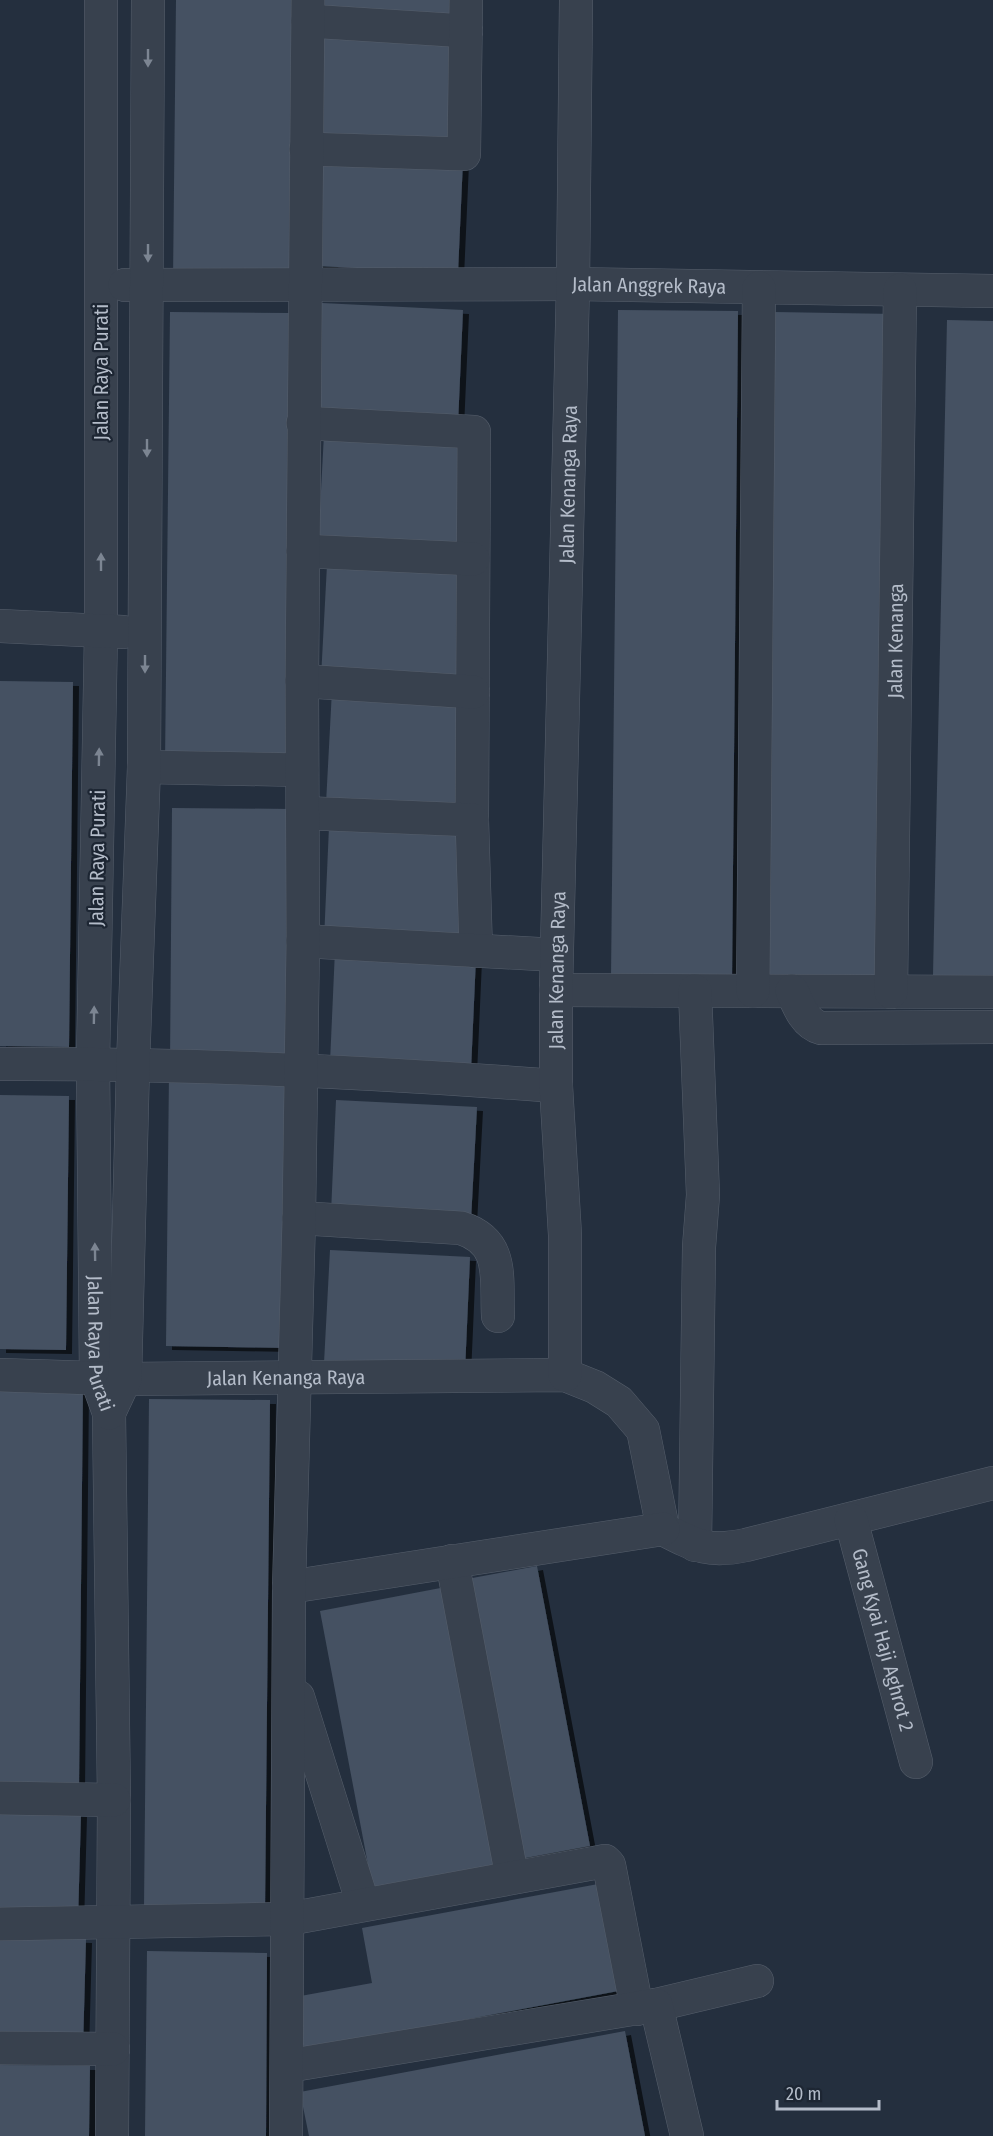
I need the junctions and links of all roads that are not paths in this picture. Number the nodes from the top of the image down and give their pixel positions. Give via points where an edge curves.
1 (101, 0) edge
2 (148, 0) edge
3 (576, 0) edge
4 (308, 10) edge
5 (466, 16) edge
6 (306, 149) junction
7 (101, 284) junction
8 (573, 284) junction
9 (305, 285) junction
10 (148, 286) junction
11 (759, 288) junction
12 (900, 290) junction
13 (993, 291) edge
14 (303, 423) junction
15 (303, 551) junction
16 (473, 560) junction
17 (0, 626) edge
18 (101, 631) junction
19 (145, 632) junction
20 (302, 681) junction
21 (473, 692) junction
22 (144, 768) junction
23 (302, 771) junction
24 (303, 813) junction
25 (472, 820) junction
26 (99, 822) junction
27 (142, 822) junction
28 (303, 941) junction
29 (476, 951) junction
30 (556, 955) junction
31 (556, 990) junction
32 (695, 991) junction
33 (753, 991) junction
34 (792, 991) junction
35 (891, 992) junction
36 (993, 992) edge
37 (993, 1027) edge
38 (0, 1064) edge
39 (93, 1064) junction
40 (133, 1065) junction
41 (300, 1070) junction
42 (556, 1086) junction
43 (299, 1218) junction
44 (498, 1316) dead end
45 (0, 1375) edge
46 (565, 1375) junction
47 (111, 1378) junction
48 (296, 1378) junction
49 (993, 1483) edge
50 (851, 1520) junction
51 (663, 1528) junction
52 (695, 1545) junction
53 (452, 1561) junction
54 (289, 1587) junction
55 (288, 1665) junction
56 (916, 1762) dead end
57 (0, 1798) edge
58 (114, 1800) junction
59 (512, 1876) junction
60 (363, 1904) junction
61 (288, 1919) junction
62 (0, 1924) edge
63 (113, 1924) junction
64 (757, 1981) dead end
65 (646, 2007) junction
66 (0, 2048) edge
67 (113, 2049) junction
68 (287, 2066) junction
69 (680, 2135) edge
70 (112, 2136) edge
71 (286, 2136) edge

1 - 7 street, Jalan Raya Purati
2 -> 10 street, Jalan Raya Purati
3 - 8 street, Jalan Kenanga Raya
4 - 5 street
4 - 6 street
5 - 6 street via 464,154
6 - 9 street
7 - 10 street, Jalan Anggrek Raya
18 -> 7 street, Jalan Raya Purati
8 - 9 street, Jalan Anggrek Raya
8 - 11 street, Jalan Anggrek Raya
8 - 30 street, Jalan Kenanga Raya
9 - 10 street, Jalan Anggrek Raya
9 - 14 street
10 -> 19 street, Jalan Raya Purati
11 - 12 street, Jalan Anggrek Raya
11 - 33 street
12 - 13 street, Jalan Anggrek Raya
12 - 35 street, Jalan Kenanga
14 - 15 street
14 - 16 street via 474,432
15 - 16 street
15 - 20 street
16 - 21 street
17 - 18 street
18 - 19 street
26 -> 18 street, Jalan Raya Purati
19 -> 22 street, Jalan Raya Purati
20 - 21 street
20 - 23 street
21 - 25 street
22 - 23 street
22 - 27 street, Jalan Raya Purati
23 - 24 street
24 - 25 street
24 - 28 street
25 - 29 street
26 - 27 street
39 -> 26 street, Jalan Raya Purati
27 - 40 street, Jalan Raya Purati
28 - 29 street
28 - 41 street
29 - 30 street
30 - 31 street, Jalan Kenanga Raya
31 - 32 street
31 - 42 street, Jalan Kenanga Raya
32 - 33 street
32 - 52 street via 703,1195
33 - 34 street
34 - 35 street
34 - 37 street via 800,1010 813,1026 821,1028
35 - 36 street
38 - 39 street
39 - 40 street
47 -> 39 street, Jalan Raya Purati
40 - 41 street
40 - 47 street, Jalan Raya Purati
41 - 42 street
41 - 43 street
42 - 46 street, Jalan Kenanga Raya via 565,1235
43 - 44 street via 461,1228 472,1232 496,1257
43 - 48 street
45 - 47 street, Jalan Kenanga Raya
46 - 48 street, Jalan Kenanga Raya
46 - 51 street via 619,1402 643,1430
47 - 48 street, Jalan Kenanga Raya
47 - 58 street, Jalan Raya Purati
48 - 54 street
49 - 50 street
50 - 52 street via 728,1549
50 - 56 street, Gang Kyai Haji Aghrot 2
51 - 52 street
51 - 53 street
53 - 54 street
53 - 59 street
54 - 55 street
55 - 60 street
55 - 61 street
57 - 58 street
58 - 63 street
59 - 60 street
59 - 65 street via 607,1863
60 - 61 street
61 - 63 street
61 - 68 street
62 - 63 street
63 - 67 street
64 - 65 street
65 - 68 street
65 - 69 street
66 - 67 street
67 - 70 street
68 - 71 street

